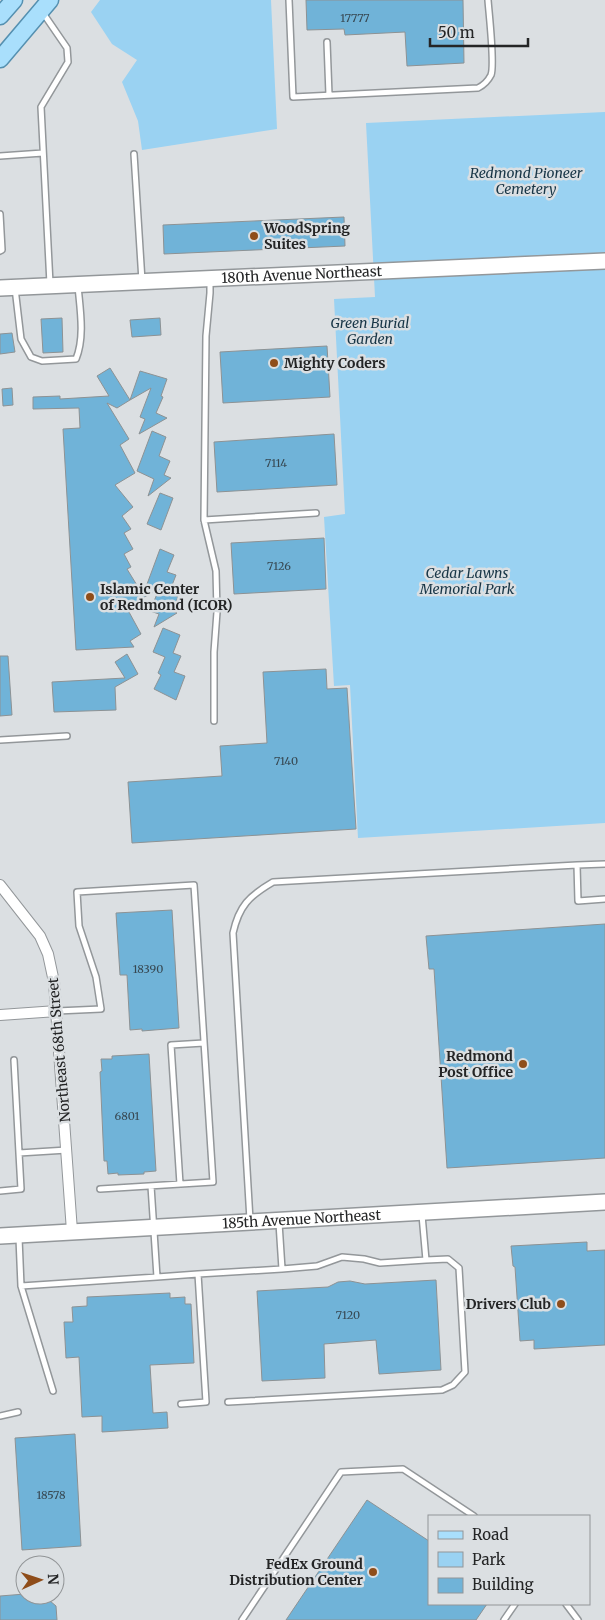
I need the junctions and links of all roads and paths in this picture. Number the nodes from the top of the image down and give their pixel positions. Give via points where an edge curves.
1 (14, 0) edge
2 (289, 0) edge
3 (488, 0) edge
4 (42, 4) edge
5 (0, 16) edge
6 (327, 42) dead end
7 (0, 59) edge
8 (329, 95) junction
9 (43, 153) junction
10 (134, 154) dead end
11 (0, 156) edge
12 (0, 214) edge
13 (0, 250) edge
14 (605, 261) edge
15 (210, 278) junction
16 (142, 281) junction
17 (78, 284) junction
18 (50, 286) junction
19 (8, 288) edge
20 (316, 513) dead end
21 (204, 520) junction
22 (214, 721) dead end
23 (66, 736) dead end
24 (0, 740) edge
25 (605, 864) edge
26 (577, 865) junction
27 (0, 885) edge
28 (605, 900) edge
29 (57, 1011) junction
30 (0, 1015) edge
31 (204, 1043) junction
32 (14, 1060) dead end
33 (67, 1150) junction
34 (20, 1153) junction
35 (180, 1184) junction
36 (151, 1186) junction
37 (100, 1189) dead end
38 (0, 1191) edge
39 (605, 1202) edge
40 (422, 1212) junction
41 (278, 1220) junction
42 (250, 1222) junction
43 (154, 1226) junction
44 (72, 1231) junction
45 (19, 1234) junction
46 (0, 1236) edge
47 (426, 1260) junction
48 (282, 1269) junction
49 (198, 1274) junction
50 (157, 1277) junction
51 (21, 1286) junction
52 (54, 1391) dead end
53 (228, 1402) dead end
54 (181, 1404) dead end
55 (18, 1412) dead end
56 (0, 1416) edge
57 (472, 1515) edge
58 (514, 1605) edge
59 (567, 1605) edge
60 (242, 1620) edge
61 (504, 1620) edge
62 (578, 1620) edge

1 - 5 main road
2 - 8 lane via 293,96
3 - 8 lane via 492,70 484,85 478,88
4 - 7 main road
4 - 9 lane via 67,48 68,62 41,107
6 - 8 lane
9 - 11 lane
9 - 18 lane
10 - 16 lane
12 - 13 lane
14 - 15 street, 180th Avenue Northeast
15 - 16 street, 180th Avenue Northeast
15 - 21 lane via 206,336
16 - 17 street, 180th Avenue Northeast
17 - 18 street, 180th Avenue Northeast
17 - 19 lane via 80,350 76,359 42,360 31,357 21,340
18 - 19 street, 180th Avenue Northeast
20 - 21 lane
21 - 22 lane via 216,571
23 - 24 lane
25 - 26 lane
26 - 28 lane via 578,901
26 - 42 lane via 273,882 248,900 237,915 233,933
27 - 29 street, Northeast 68th Street via 40,936 48,954
29 - 30 street
29 - 31 lane via 101,1009 96,977 79,926 77,892 194,885
29 - 33 street, Northeast 68th Street
31 - 35 lane via 171,1045
31 - 35 lane via 213,1182
32 - 34 lane
33 - 34 lane
33 - 44 street, Northeast 68th Street
34 - 38 lane via 21,1189
35 - 36 lane
36 - 37 lane
36 - 43 lane
39 - 40 street, 185th Avenue Northeast
40 - 41 street, 185th Avenue Northeast
40 - 47 lane
41 - 42 street, 185th Avenue Northeast
41 - 48 lane
42 - 43 street, 185th Avenue Northeast
43 - 44 street, 185th Avenue Northeast
43 - 50 lane
44 - 45 street, 185th Avenue Northeast
45 - 46 street, 185th Avenue Northeast
45 - 51 lane
47 - 48 lane via 380,1263 342,1257 317,1266
47 - 53 lane via 448,1259 459,1268 465,1372 453,1385 442,1390
48 - 49 lane
49 - 50 lane
49 - 54 lane via 206,1402
50 - 51 lane
51 - 52 lane
55 - 56 lane
57 - 60 lane via 403,1469 341,1472
58 - 61 lane
59 - 62 lane

